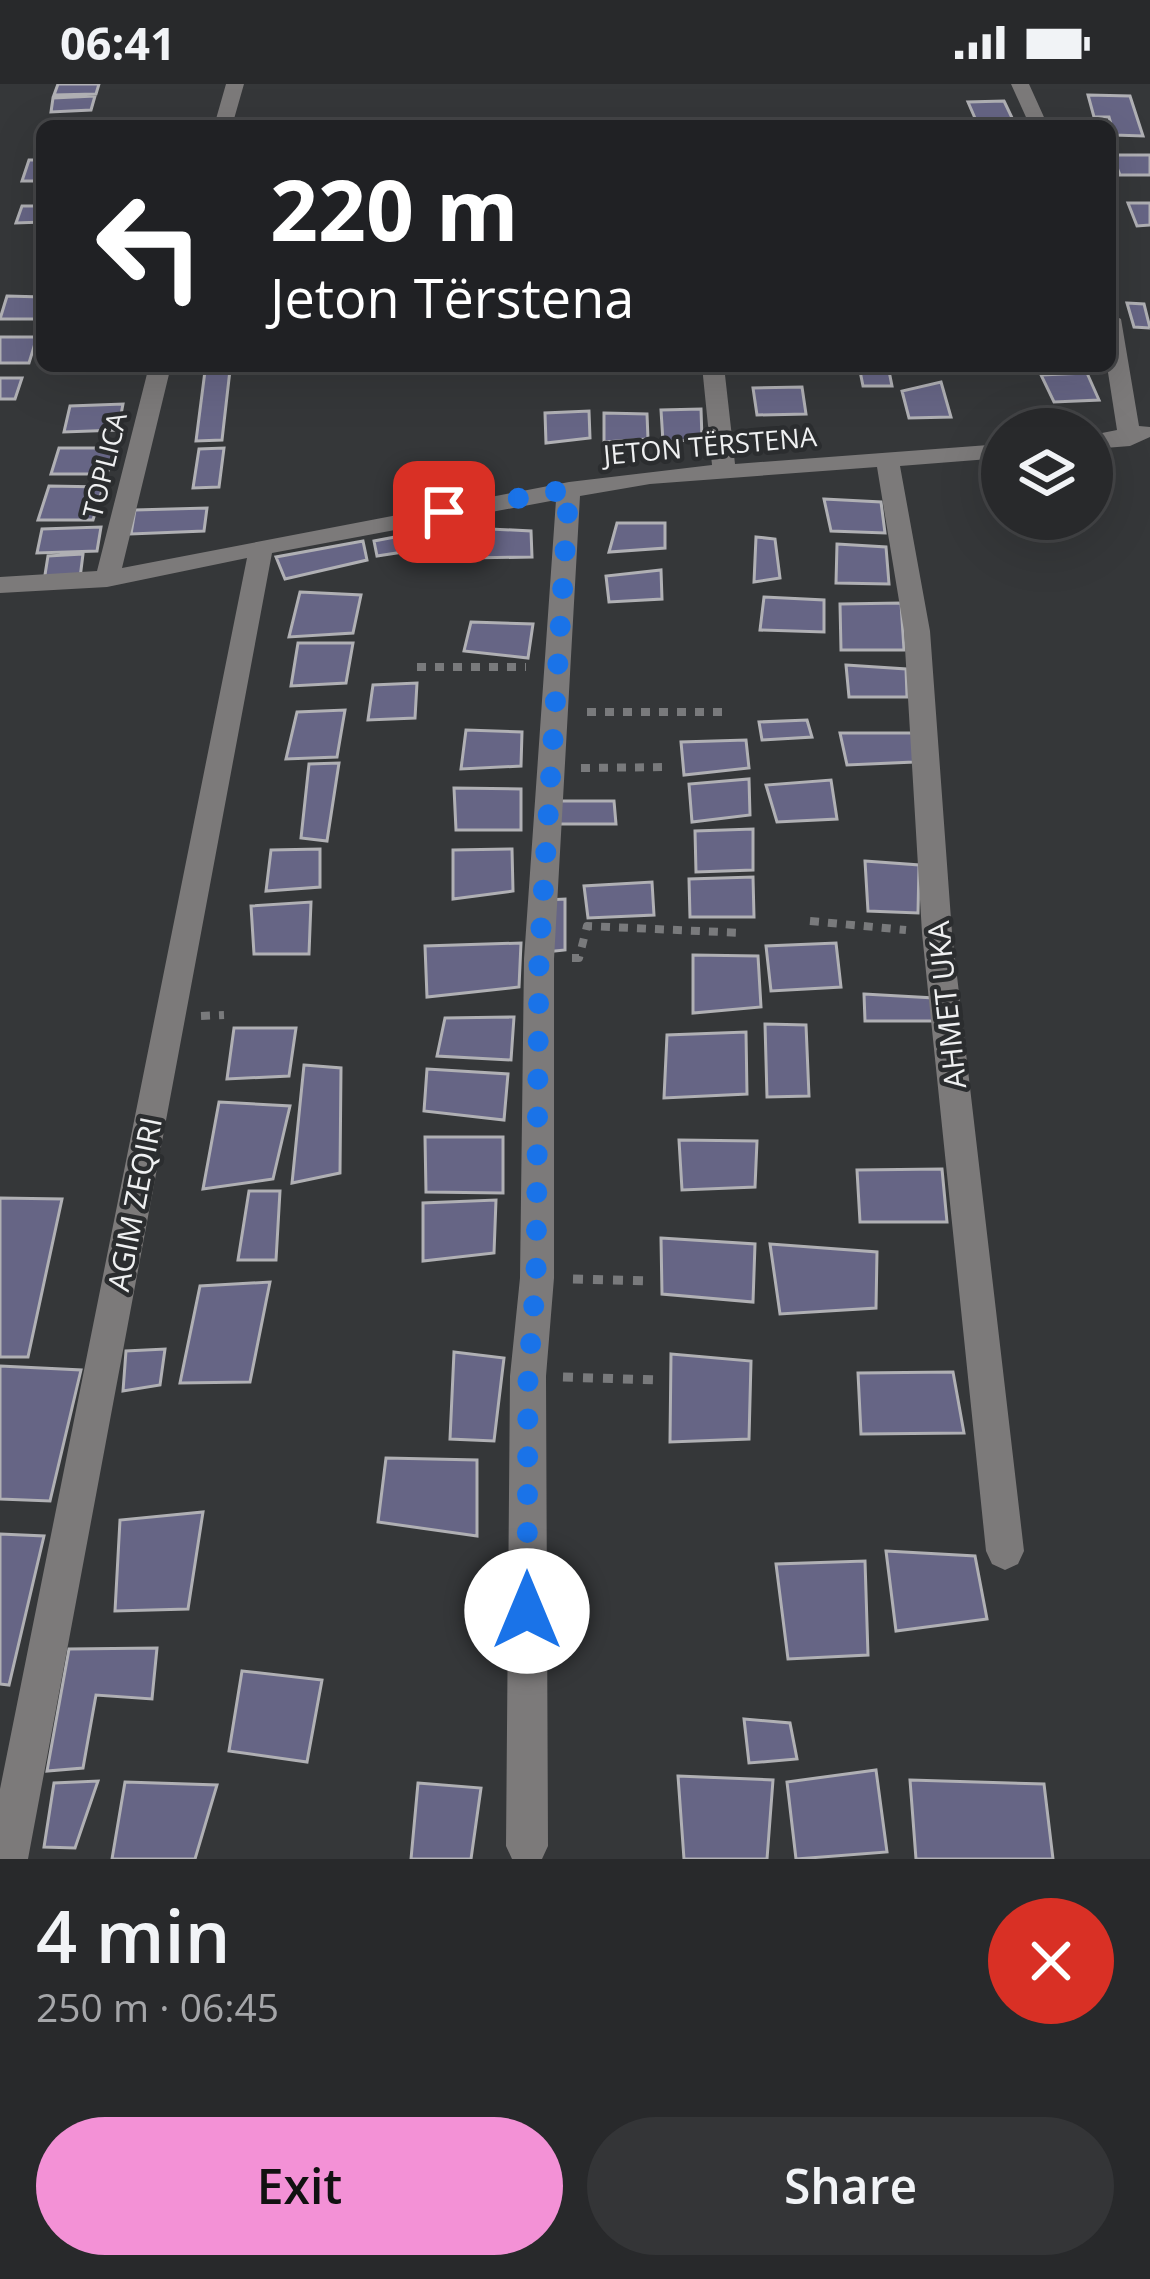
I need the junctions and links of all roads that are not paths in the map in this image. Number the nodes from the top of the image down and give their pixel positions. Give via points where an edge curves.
1 (235, 84) edge
2 (1020, 84) edge
3 (225, 120) edge
4 (1036, 120) edge
5 (1116, 342) edge
6 (158, 372) edge
7 (714, 372) edge
8 (1140, 434) edge
9 (981, 453) edge
10 (887, 460) junction
11 (724, 472) junction
12 (569, 489) junction
13 (261, 548) junction
14 (106, 579) junction
15 (0, 585) edge
16 (1005, 1551) dead end
17 (527, 1846) dead end
18 (7, 1859) edge

1 - 3 street
2 - 4 street
5 - 8 street
6 - 14 street, TOPLICA
7 - 11 street
9 - 10 street, JETON TËRSTENA
10 - 11 street, JETON TËRSTENA
10 - 16 street, AHMET UKA via 917,631 938,932
11 - 12 street, JETON TËRSTENA
12 - 13 street, JETON TËRSTENA
12 - 17 street via 539,959
13 - 14 street, JETON TËRSTENA
13 - 18 street, AGIM ZEQIRI
14 - 15 street, JETON TËRSTENA

